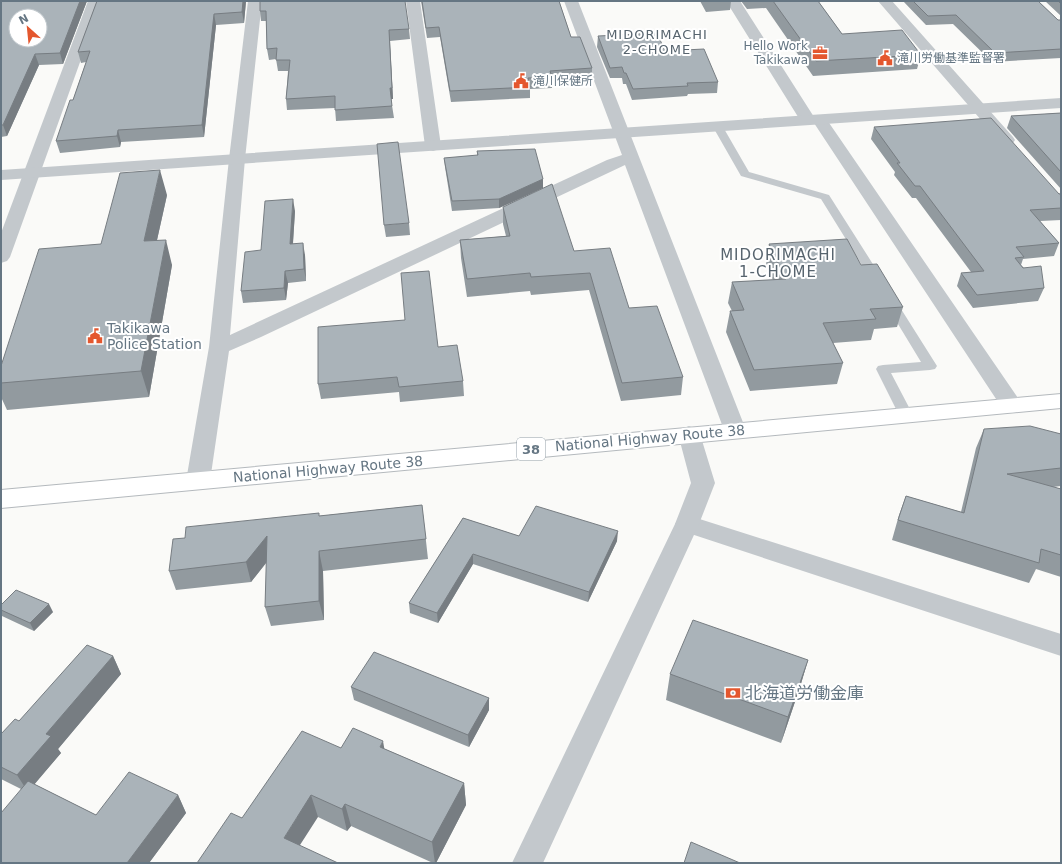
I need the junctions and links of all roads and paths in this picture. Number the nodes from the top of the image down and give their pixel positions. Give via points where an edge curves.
1 (94, 1) edge
2 (255, 1) edge
3 (413, 1) edge
4 (571, 1) edge
5 (733, 1) edge
6 (885, 1) edge
7 (1061, 103) edge
8 (979, 109) junction
9 (814, 120) junction
10 (718, 127) junction
11 (622, 134) junction
12 (433, 146) junction
13 (1015, 149) edge
14 (631, 158) junction
15 (237, 159) junction
16 (31, 173) junction
17 (1, 175) edge
18 (1, 257) edge
19 (218, 347) junction
20 (1061, 401) edge
21 (1012, 406) junction
22 (906, 415) junction
23 (734, 430) junction
24 (689, 434) junction
25 (198, 481) junction
26 (1, 499) edge
27 (687, 524) junction
28 (1061, 645) edge
29 (527, 863) edge

1 - 16 street
2 - 15 street
3 - 12 street
4 - 11 street
5 - 9 street
6 - 8 street
7 - 8 street
8 - 9 street
8 - 13 street
9 - 10 street
9 - 21 street
10 - 11 street
10 - 22 lane via 745,174 825,197 930,366 883,370
11 - 12 street
11 - 14 street
12 - 15 street
14 - 19 street via 613,163 254,333
14 - 23 street
15 - 16 street
15 - 19 street
16 - 17 street
16 - 18 street
19 - 25 street
20 - 21 highway, National Highway Route 38 / 38
21 - 22 highway, National Highway Route 38 / 38
22 - 23 highway, National Highway Route 38 / 38
23 - 24 highway, National Highway Route 38 / 38
24 - 25 highway, National Highway Route 38 / 38
24 - 27 street via 703,483
25 - 26 highway, National Highway Route 38 / 38
27 - 28 street
27 - 29 street

